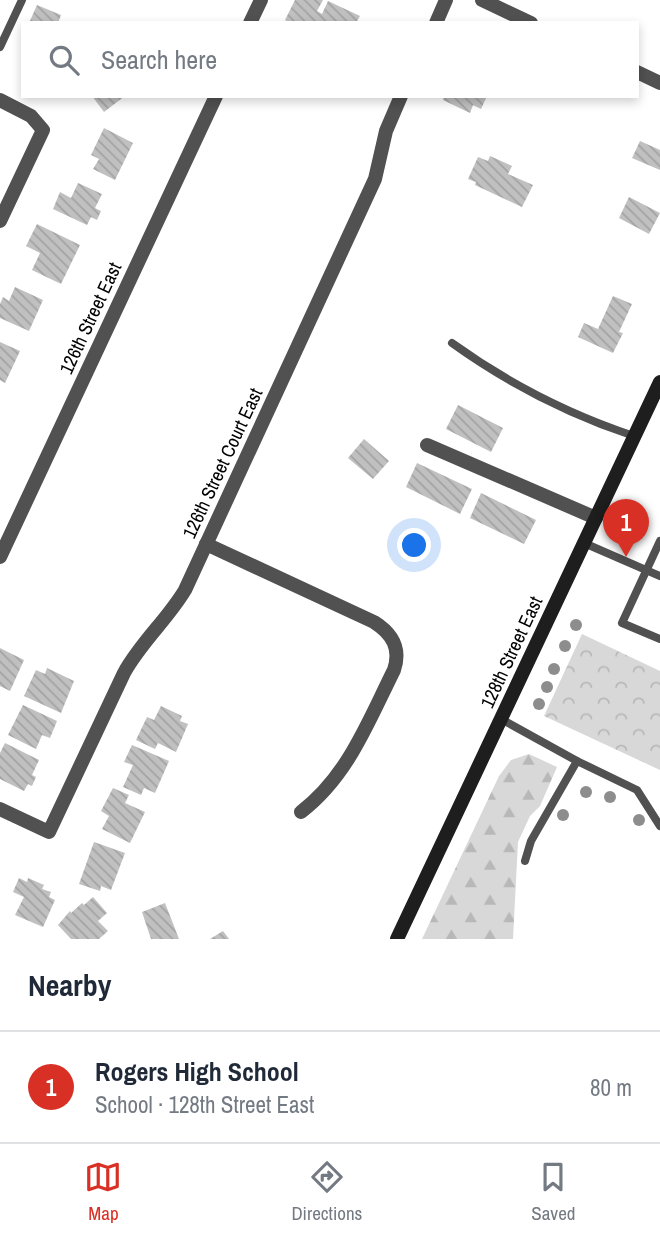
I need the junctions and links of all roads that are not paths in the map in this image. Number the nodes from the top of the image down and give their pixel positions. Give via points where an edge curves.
1 (22, 0) edge
2 (261, 0) edge
3 (446, 0) edge
4 (481, 0) edge
5 (251, 21) edge
6 (437, 21) edge
7 (527, 21) edge
8 (0, 47) edge
9 (639, 73) edge
10 (660, 83) edge
11 (215, 98) edge
12 (400, 98) edge
13 (0, 100) edge
14 (0, 221) edge
15 (453, 343) dead end
16 (660, 382) edge
17 (634, 436) junction
18 (427, 445) dead end
19 (596, 518) junction
20 (660, 541) edge
21 (584, 543) junction
22 (206, 544) junction
23 (0, 557) edge
24 (647, 569) junction
25 (660, 576) edge
26 (660, 639) edge
27 (501, 719) junction
28 (577, 761) junction
29 (0, 809) edge
30 (301, 812) dead end
31 (660, 827) edge
32 (525, 861) dead end
33 (397, 939) edge

1 - 8 lane
2 - 5 street
3 - 6 street
4 - 7 street
9 - 10 street
11 - 23 street, 126th Street East
12 - 22 street, 126th Street Court East via 386,131 375,179
13 - 14 street via 31,116 43,130
15 - 17 lane via 530,393
16 - 17 street, 128th Street East
17 - 19 street, 128th Street East
18 - 19 street
19 - 21 street, 128th Street East
20 - 24 lane
21 - 24 lane
21 - 27 street, 128th Street East
22 - 29 street, 126th Street Court East via 178,602 124,673 49,832
22 - 30 street via 374,622 394,642 394,670 350,758 328,789
24 - 25 lane
24 - 26 lane via 622,623
27 - 28 lane
27 - 33 street, 128th Street East
28 - 31 lane via 637,790
28 - 32 lane via 531,841

